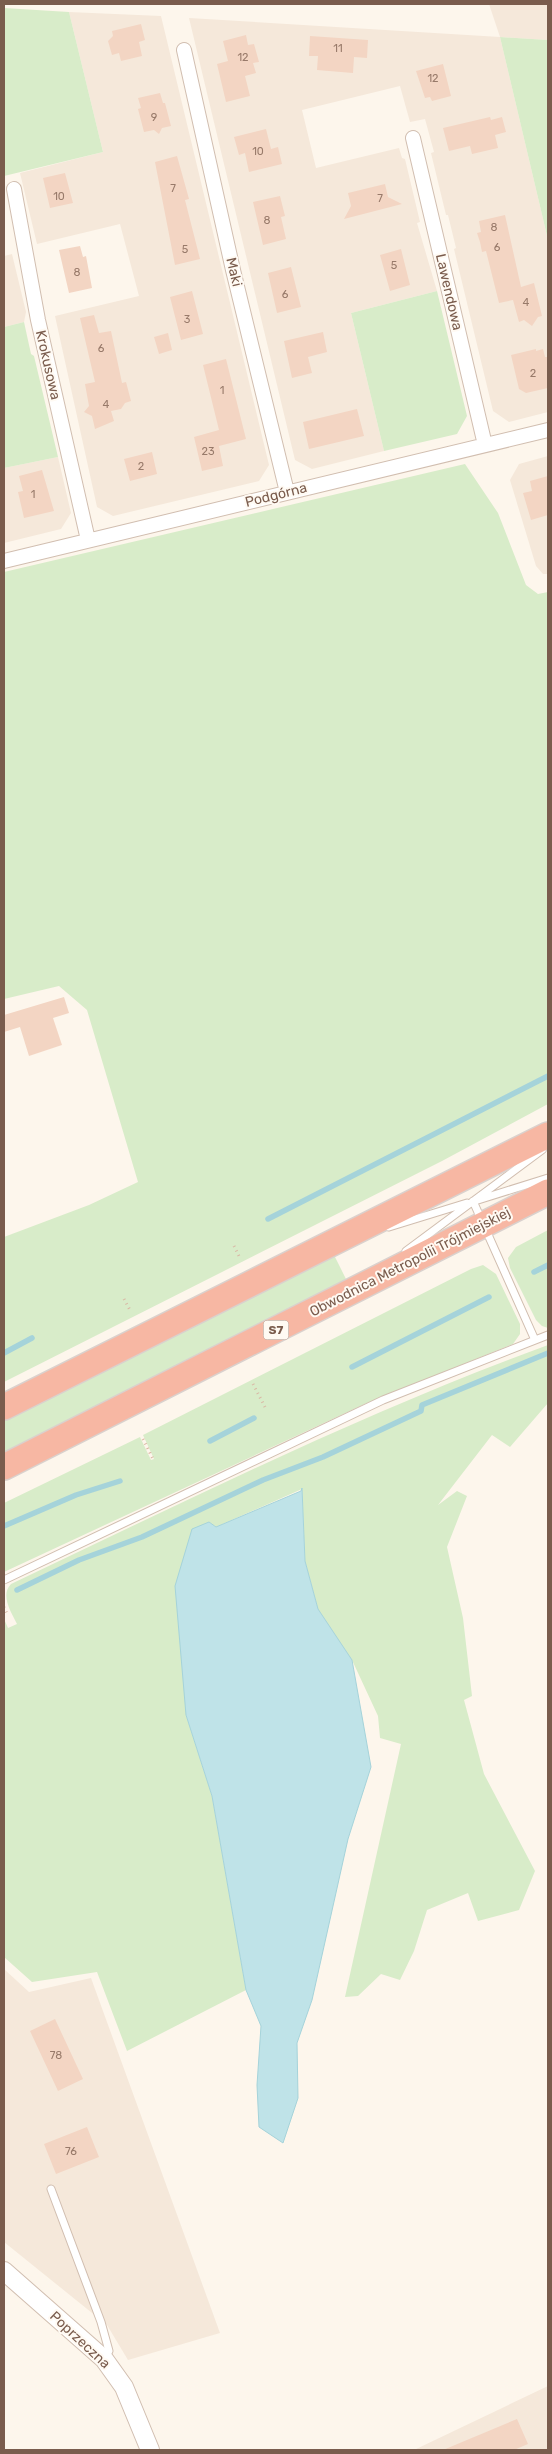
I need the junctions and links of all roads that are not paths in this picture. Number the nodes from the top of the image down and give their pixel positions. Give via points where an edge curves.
1 (184, 50) dead end
2 (413, 138) dead end
3 (14, 189) dead end
4 (548, 430) edge
5 (485, 445) junction
6 (287, 492) junction
7 (88, 540) junction
8 (4, 561) edge
9 (548, 1135) edge
10 (548, 1146) edge
11 (548, 1178) edge
12 (548, 1192) edge
13 (473, 1201) junction
14 (483, 1226) junction
15 (384, 1229) dead end
16 (375, 1231) dead end
17 (329, 1246) junction
18 (352, 1292) junction
19 (548, 1335) edge
20 (535, 1340) junction
21 (4, 1407) edge
22 (4, 1467) edge
23 (4, 1580) edge
24 (51, 2189) dead end
25 (4, 2271) edge
26 (104, 2359) junction
27 (150, 2450) edge

1 - 6 street, Maki
2 - 5 street, Lawendowa
3 - 7 street, Krokusowa via 38,320
4 - 5 street, Podgórna
5 - 6 street, Podgórna
6 - 7 street, Podgórna
7 - 8 street, Podgórna
9 - 17 highway
10 - 13 lane
11 - 13 lane
12 - 14 highway, Obwodnica Metropolii Trójmiejskiej / S7
13 - 14 lane
13 - 15 lane
13 - 18 lane
14 - 18 highway, Obwodnica Metropolii Trójmiejskiej / S7
14 - 20 lane
16 - 17 lane
17 - 21 highway
18 - 22 highway, Obwodnica Metropolii Trójmiejskiej / S7
19 - 20 lane
20 - 23 lane via 383,1400
24 - 26 lane via 101,2322 109,2351
25 - 26 street, Poprzeczna
26 - 27 street, Poprzeczna via 124,2387

